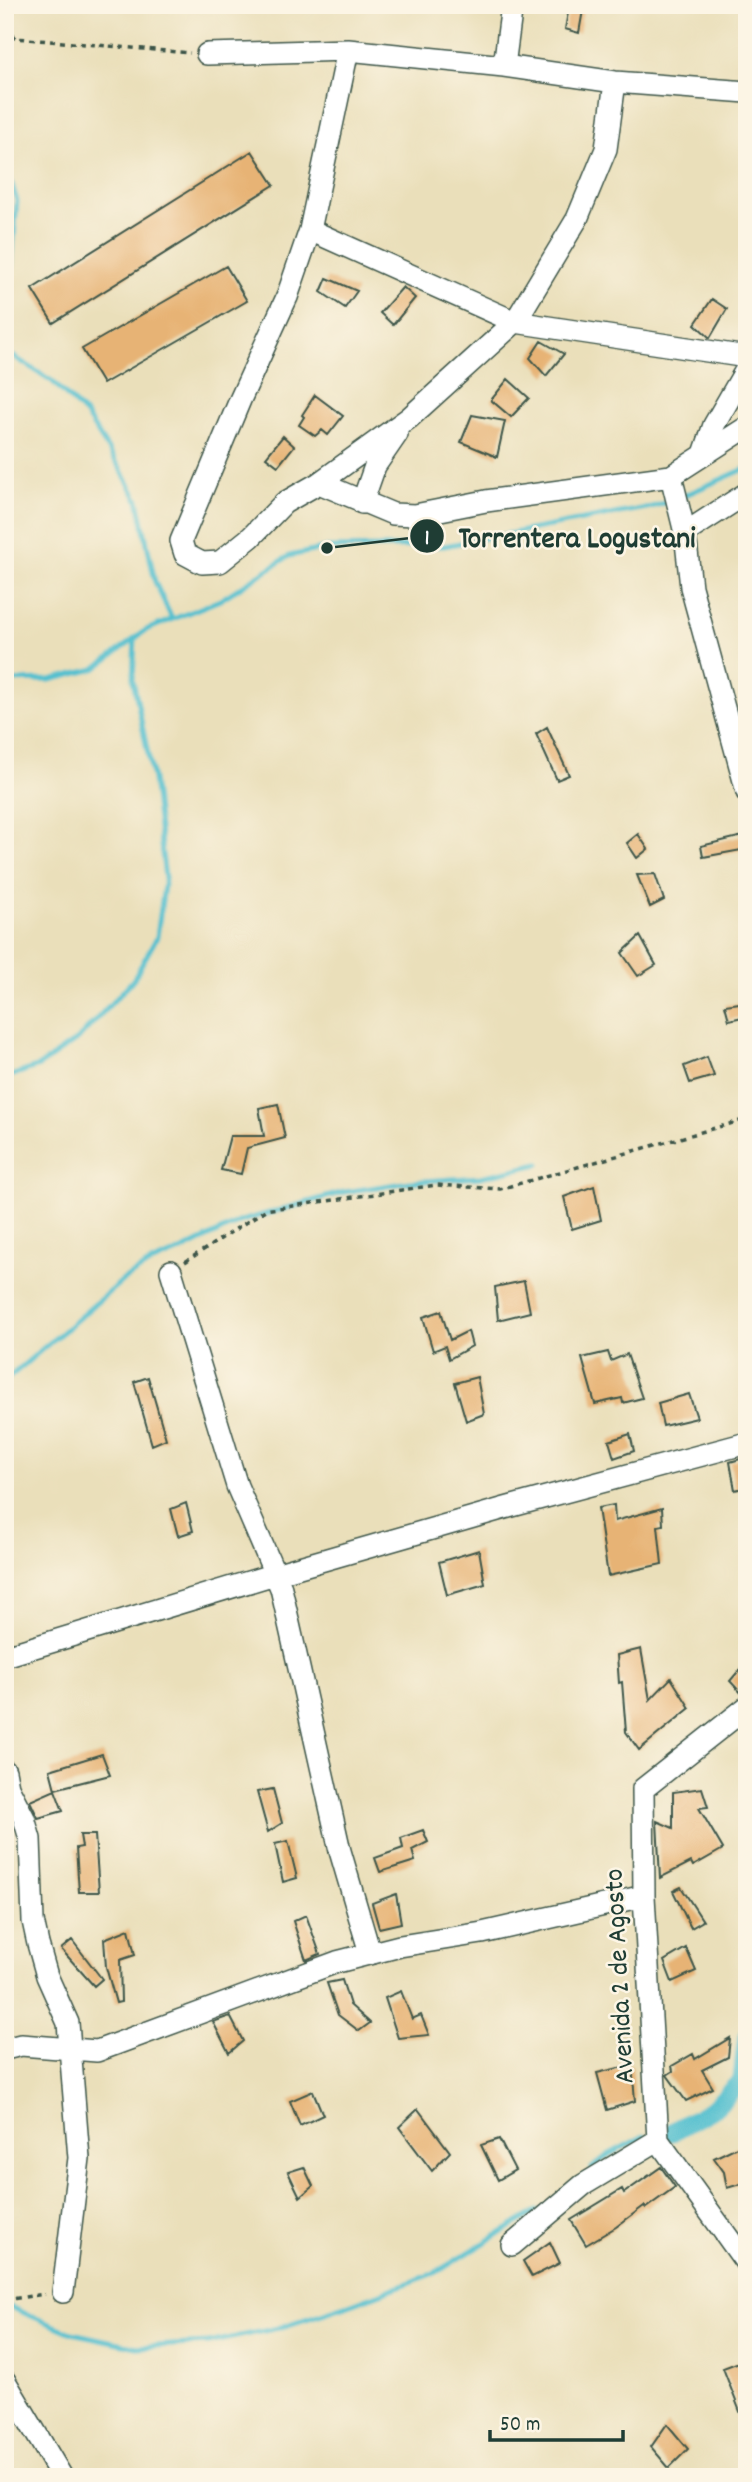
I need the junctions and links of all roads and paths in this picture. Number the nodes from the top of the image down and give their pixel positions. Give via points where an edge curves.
1 (512, 5) edge
2 (5, 27) edge
3 (348, 50) junction
4 (207, 54) joint
5 (504, 66) junction
6 (615, 82) junction
7 (747, 92) edge
8 (310, 230) junction
9 (515, 322) junction
10 (747, 357) edge
11 (747, 368) edge
12 (409, 418) junction
13 (747, 427) edge
14 (704, 454) junction
15 (319, 483) junction
16 (675, 490) junction
17 (747, 493) edge
18 (362, 503) junction
19 (685, 533) junction
20 (747, 792) edge
21 (747, 1119) edge
22 (171, 1271) joint
23 (747, 1443) edge
24 (275, 1574) junction
25 (5, 1656) edge
26 (747, 1707) edge
27 (5, 1771) edge
28 (644, 1895) junction
29 (370, 1953) junction
30 (5, 2049) edge
31 (71, 2050) junction
32 (658, 2140) junction
33 (512, 2245) dead end
34 (747, 2264) edge
35 (63, 2292) joint
36 (5, 2300) edge
37 (5, 2381) edge
38 (62, 2477) edge

1 - 5 street
2 - 4 path via 15,38
3 - 4 street
3 - 5 street
3 - 8 street
5 - 6 street
6 - 7 street
6 - 9 street via 606,149 582,207
8 - 9 street
8 - 15 street via 287,297 186,527 181,541 186,554 202,563 220,562 284,503
9 - 10 street
9 - 12 street
11 - 14 street via 714,425
12 - 15 street
12 - 18 street via 375,466
13 - 14 street
14 - 16 street
15 - 18 street
16 - 18 street via 486,501 415,515 393,514
16 - 19 street
17 - 19 street
19 - 20 street via 691,587
21 - 22 path via 500,1189 436,1185 265,1210
22 - 24 street via 237,1486
23 - 24 street
24 - 25 street
24 - 29 street via 340,1851
26 - 28 street, Avenida 2 de Agosto via 643,1789
27 - 31 street via 30,1839 33,1921 47,1976 68,2023
28 - 29 street via 482,1933
28 - 32 street, Avenida 2 de Agosto
29 - 31 street via 97,2051
30 - 31 street via 21,2045
31 - 35 street via 79,2158
32 - 33 street via 583,2185
32 - 34 street
35 - 36 path
37 - 38 street

